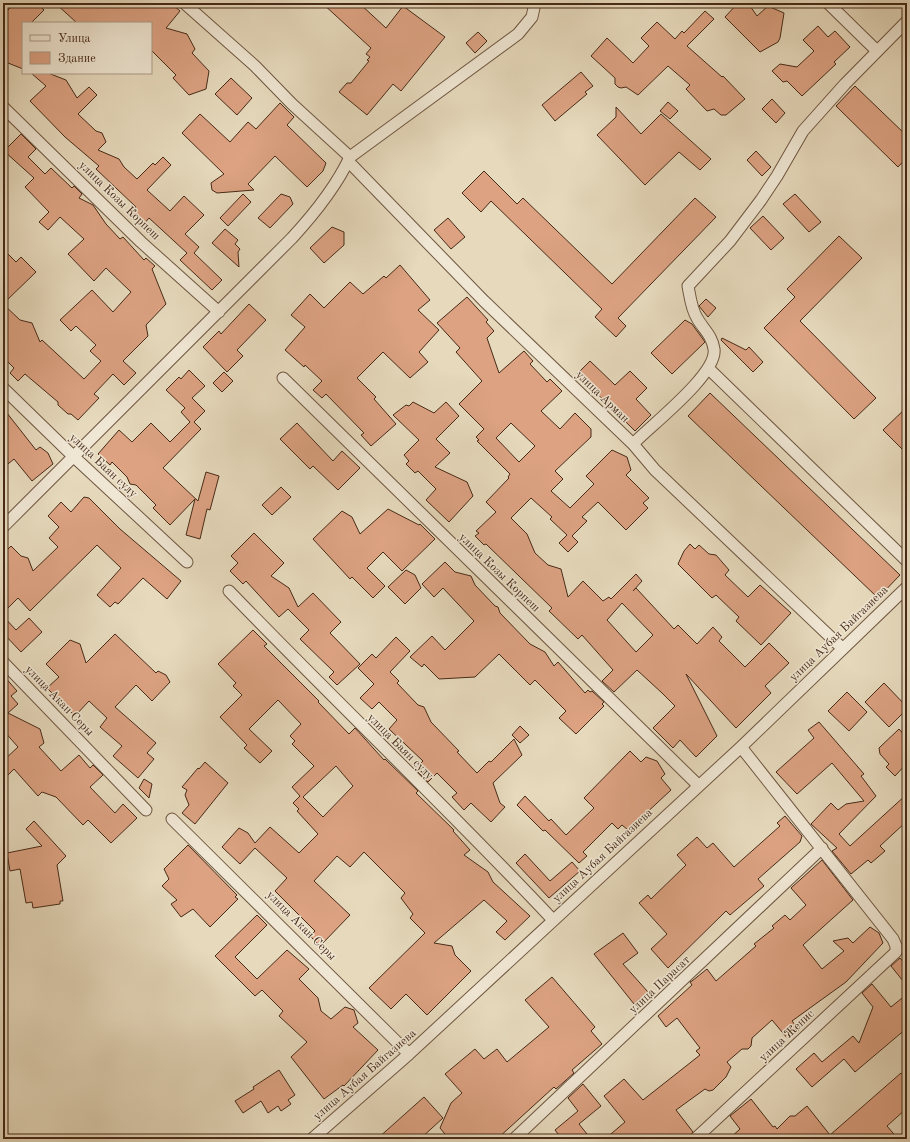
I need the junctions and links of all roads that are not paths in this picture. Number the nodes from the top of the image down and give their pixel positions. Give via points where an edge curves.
1 (184, 3) edge
2 (535, 3) edge
3 (828, 3) edge
4 (907, 21) edge
5 (877, 51) junction
6 (3, 107) edge
7 (349, 159) junction
8 (218, 312) junction
9 (708, 368) junction
10 (283, 378) dead end
11 (3, 388) edge
12 (633, 444) junction
13 (73, 456) junction
14 (3, 527) edge
15 (187, 562) dead end
16 (907, 562) edge
17 (907, 587) edge
18 (229, 592) dead end
19 (842, 648) junction
20 (3, 662) edge
21 (741, 747) junction
22 (698, 785) junction
23 (146, 810) dead end
24 (172, 819) dead end
25 (822, 848) junction
26 (553, 920) junction
27 (409, 1054) junction
28 (312, 1139) edge
29 (514, 1139) edge
30 (696, 1139) edge

1 - 7 street, улица Арман via 255,66
2 - 7 street via 532,17 518,34
3 - 5 street
4 - 5 street
5 - 9 street via 803,131 761,200 730,241 688,286 694,311 708,331 715,351
6 - 8 street, улица Козы Корпеш via 141,242
7 - 8 street via 315,212
7 - 12 street, улица Арман via 484,301
8 - 13 street
9 - 12 street via 684,398
9 - 16 street
10 - 22 street, улица Козы Корпеш
11 - 13 street, улица Баян сулу
12 - 19 street, улица Арман via 655,470
13 - 14 street
13 - 15 street, улица Баян сулу
17 - 19 street, улица Аубая Байгазиева
18 - 26 street, улица Баян сулу
19 - 21 street, улица Аубая Байгазиева
20 - 23 street, улица Акан Серы
21 - 22 street, улица Аубая Байгазиева
21 - 25 street
22 - 26 street, улица Аубая Байгазиева
24 - 27 street, улица Акан Серы
25 - 29 street, улица Парасат
25 - 30 street, улица Женис via 893,939 896,952
26 - 27 street, улица Аубая Байгазиева
27 - 28 street, улица Аубая Байгазиева

